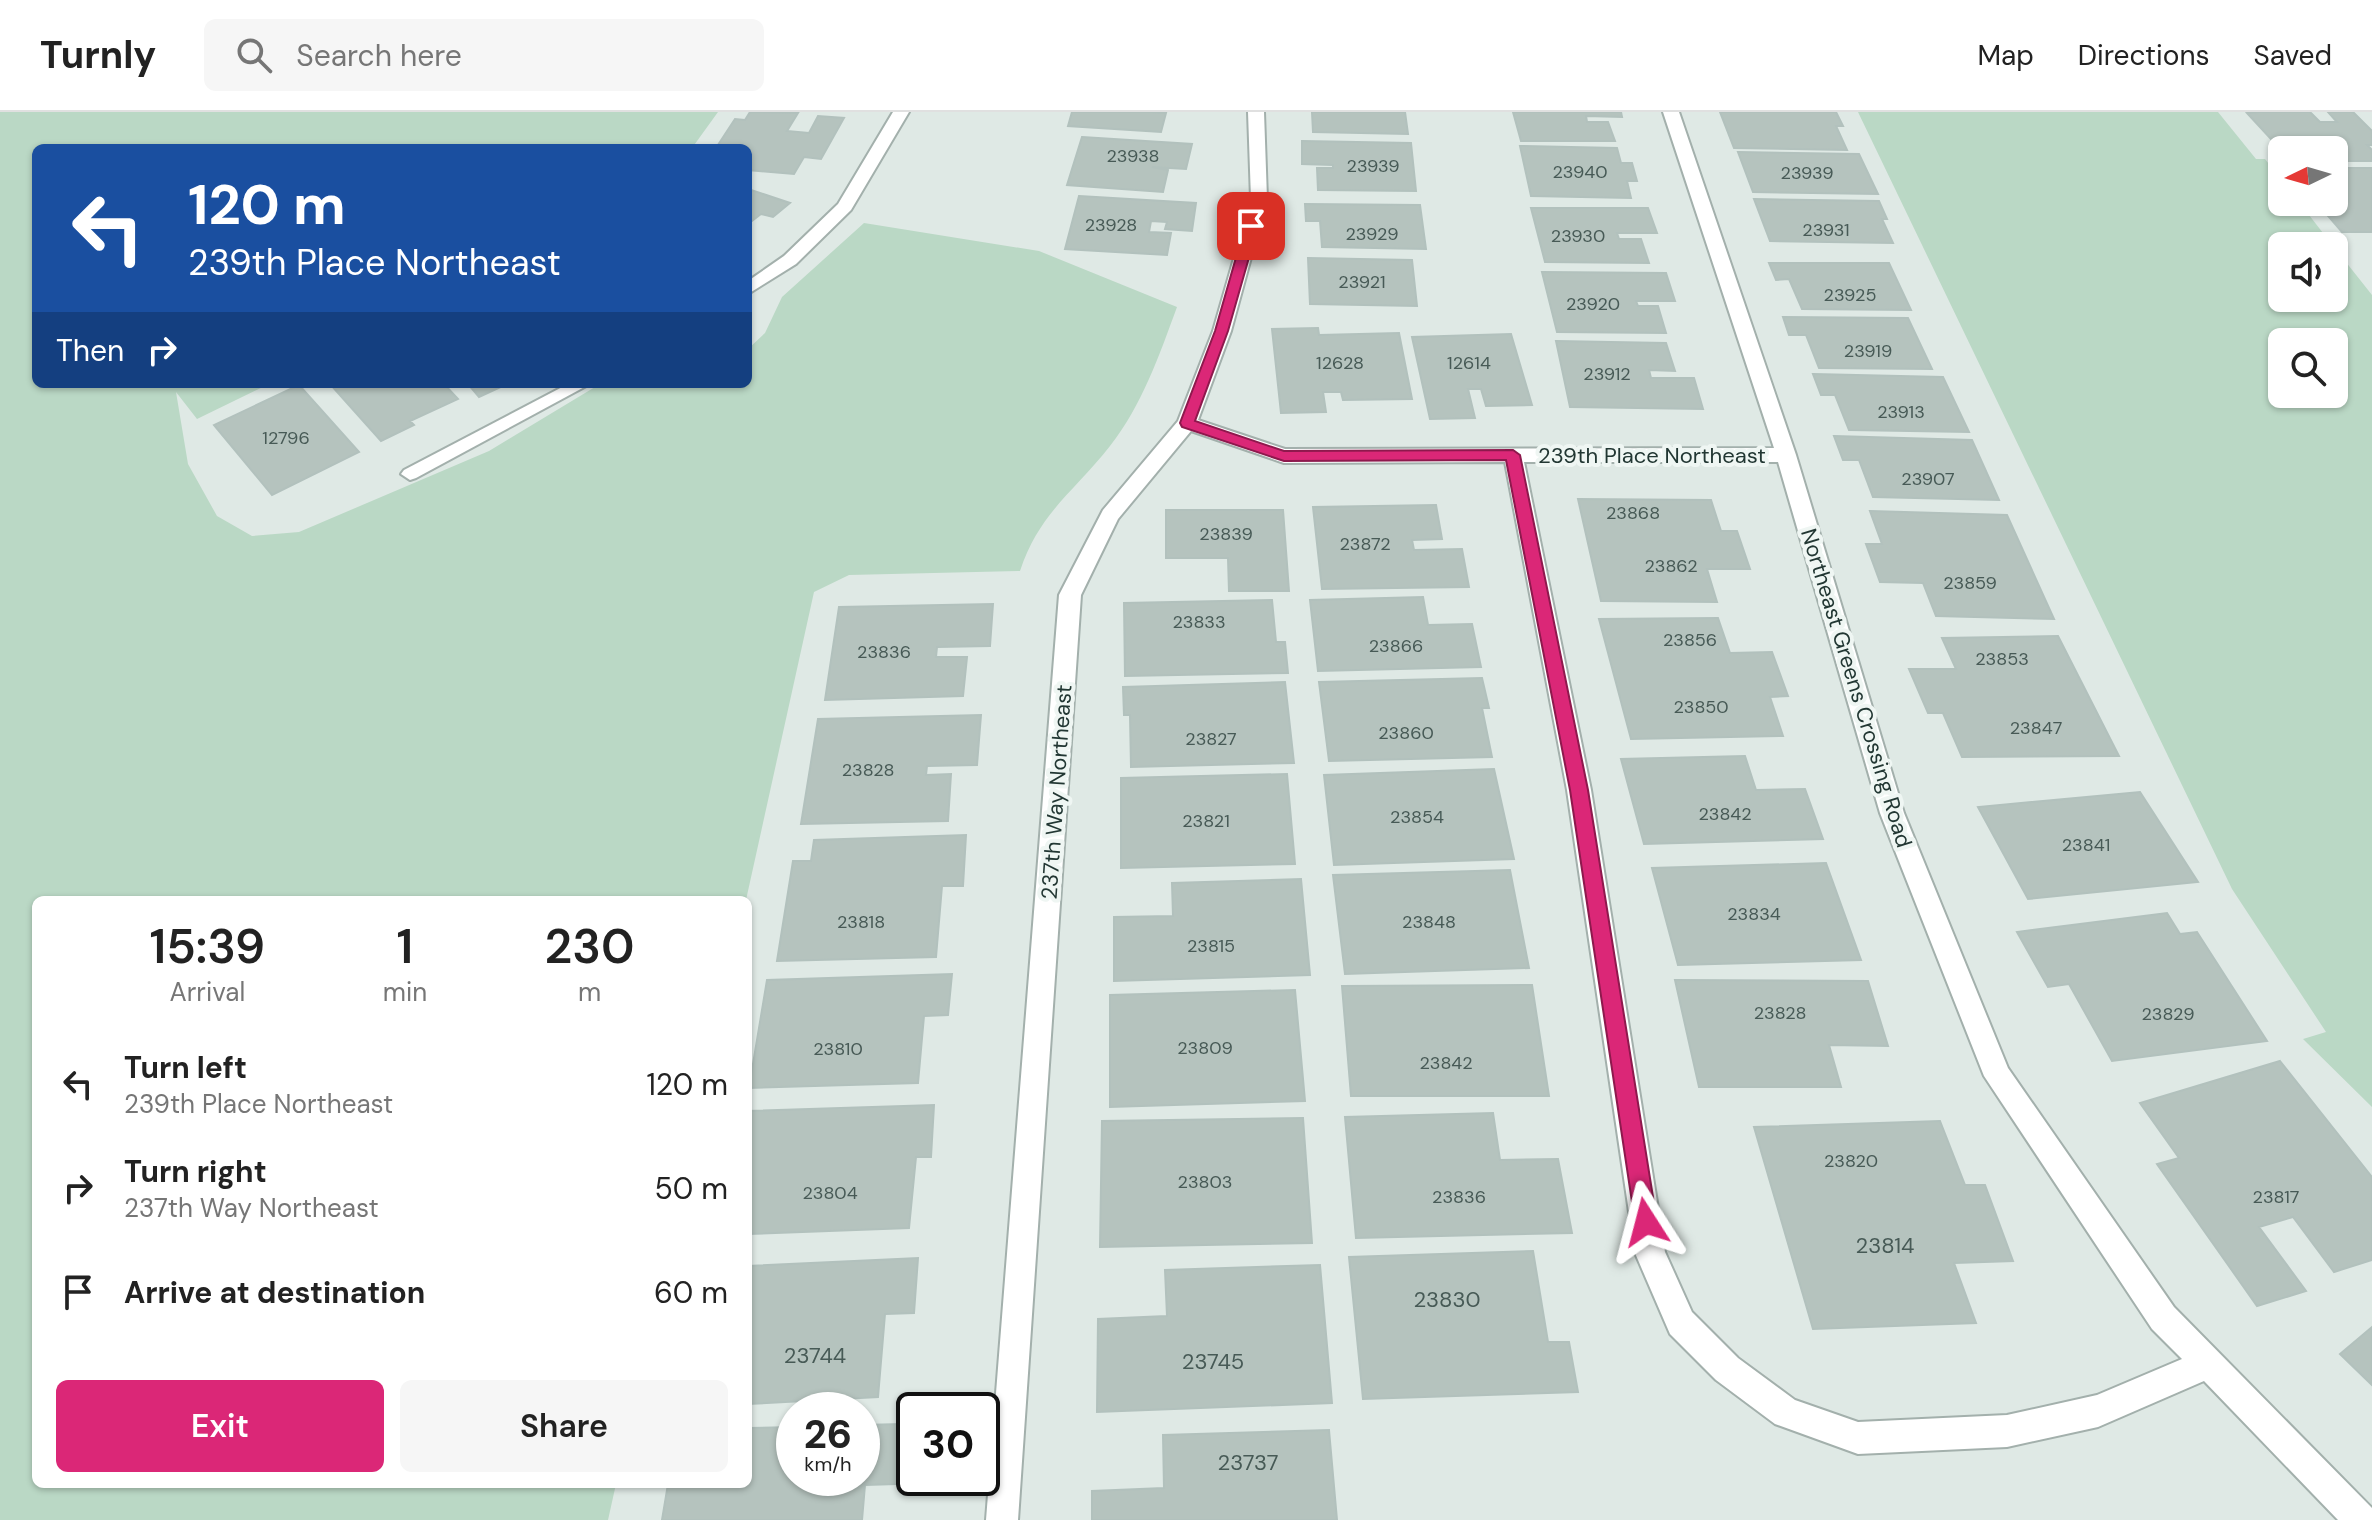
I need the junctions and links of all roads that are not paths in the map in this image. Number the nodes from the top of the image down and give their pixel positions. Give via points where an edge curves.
1 (901, 112) edge
2 (1256, 112) edge
3 (1671, 112) edge
4 (752, 286) edge
5 (573, 388) edge
6 (1187, 423) junction
7 (1513, 455) junction
8 (1786, 455) junction
9 (410, 474) dead end
10 (2208, 1364) junction
11 (1002, 1520) edge
12 (2361, 1520) edge

1 - 4 street via 845,207 790,260
2 - 6 street, 237th Way Northeast via 1259,199 1222,331
3 - 8 street, Northeast Greens Crossing Road
5 - 9 lane
6 - 7 street, 239th Place Northeast via 1284,456
6 - 11 street, 237th Way Northeast via 1110,515 1070,595
7 - 8 street, 239th Place Northeast
7 - 10 street via 1579,790 1650,1253 1681,1323 1727,1369 1786,1413 1858,1438 2007,1431 2098,1411
8 - 10 street, Northeast Greens Crossing Road via 1892,813 1998,1076 2163,1318
10 - 12 street, Northeast Greens Crossing Road

